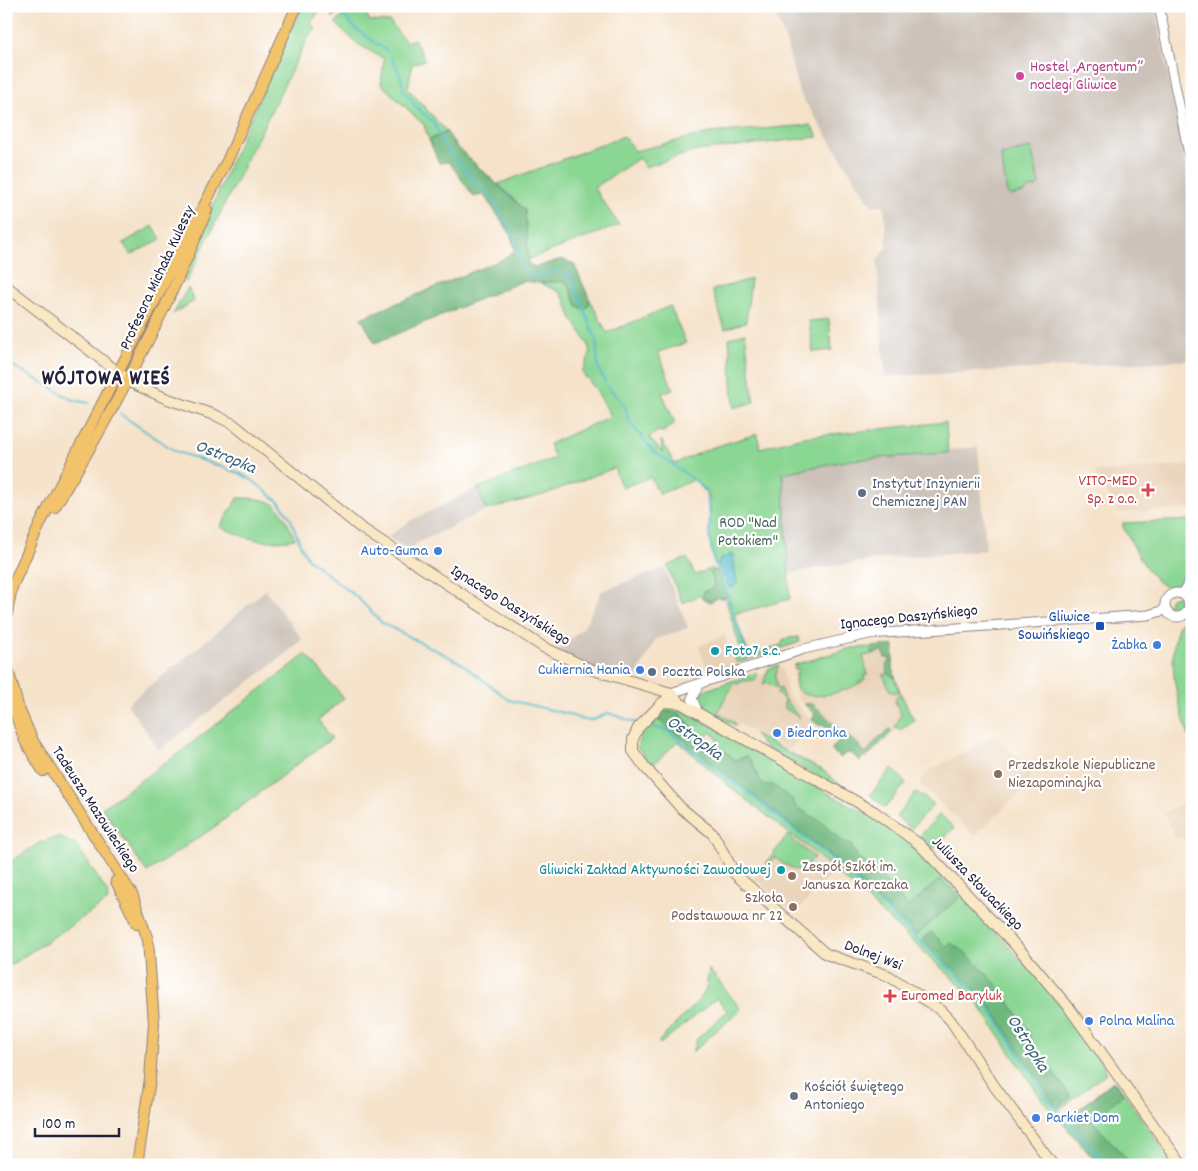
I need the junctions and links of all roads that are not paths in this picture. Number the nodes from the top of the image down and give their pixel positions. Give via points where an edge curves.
1 (297, 6) edge
2 (1159, 6) edge
3 (227, 161) junction
4 (1192, 169) edge
5 (6, 286) edge
6 (117, 373) junction
7 (127, 380) junction
8 (27, 553) junction
9 (1192, 576) edge
10 (1183, 594) junction
11 (1165, 610) junction
12 (1190, 610) edge
13 (6, 618) edge
14 (6, 662) edge
15 (6, 682) edge
16 (699, 685) junction
17 (646, 686) junction
18 (671, 693) junction
19 (680, 703) junction
20 (659, 705) junction
21 (698, 713) junction
22 (152, 976) junction
23 (153, 1042) junction
24 (131, 1165) edge
25 (137, 1165) edge
26 (1053, 1165) edge
27 (1182, 1165) edge

1 - 3 main road, Profesora Michała Kuleszy
2 - 4 street
3 - 6 main road, Profesora Michała Kuleszy
3 - 7 main road, Profesora Michała Kuleszy via 189,256
5 - 6 main road, Ignacego Daszyńskiego
6 - 7 main road, Ignacego Daszyńskiego
6 - 8 main road
7 - 8 main road via 86,458
7 - 17 main road, Ignacego Daszyńskiego via 233,424 361,528 543,647 580,665
8 - 13 main road via 12,587
9 - 10 street
10 - 11 street via 1169,595
10 - 12 street
11 - 12 street via 1174,617 1183,616
11 - 16 street, Ignacego Daszyńskiego via 1148,614 869,634 804,649
14 - 22 main road, Tadeusza Mazowieckiego via 33,741 124,881 138,908 148,940
15 - 22 main road, Tadeusza Mazowieckiego via 14,717 25,741 127,901
16 - 18 street, Ignacego Daszyńskiego
16 - 21 street via 692,698
17 - 18 main road, Ignacego Daszyńskiego
17 - 20 main road
18 - 19 main road, Juliusza Słowackiego
18 - 20 street
19 - 20 main road, Juliusza Słowackiego
19 - 21 main road, Juliusza Słowackiego
20 - 26 main road, Dolnej Wsi via 642,724 632,742 633,751 680,807 712,834 735,874 826,954 889,976 942,1011
21 - 27 main road, Juliusza Słowackiego via 875,812 919,844 1020,950 1070,1009
22 - 23 main road, Tadeusza Mazowieckiego
23 - 24 main road, Tadeusza Mazowieckiego
23 - 25 main road, Tadeusza Mazowieckiego

